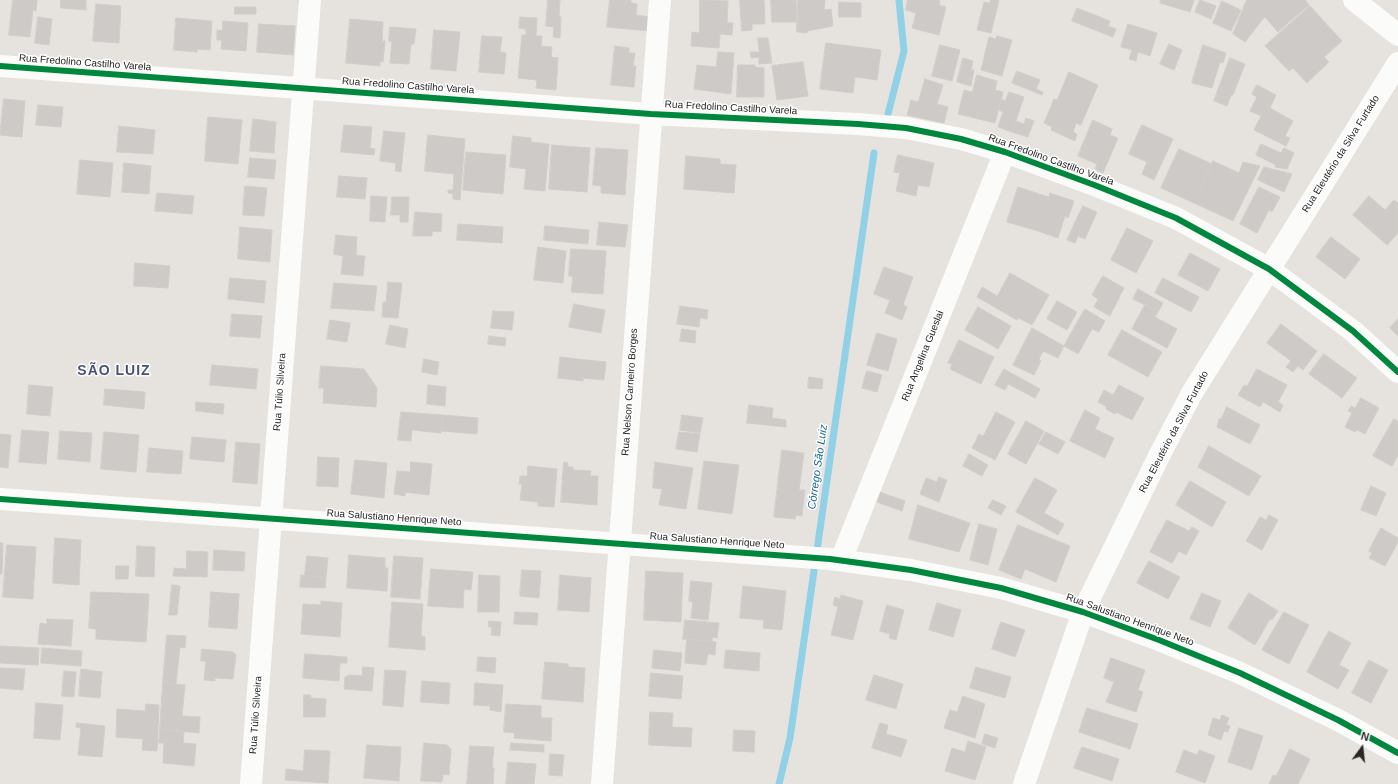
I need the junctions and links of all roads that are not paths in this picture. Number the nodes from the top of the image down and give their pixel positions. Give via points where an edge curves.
1 (310, 0) edge
2 (660, 0) edge
3 (1354, 0) edge
4 (1398, 35) edge
5 (1398, 63) edge
6 (0, 66) edge
7 (303, 89) junction
8 (651, 114) junction
9 (1004, 152) junction
10 (1269, 269) junction
11 (1398, 372) edge
12 (0, 499) edge
13 (271, 519) junction
14 (619, 544) junction
15 (836, 560) junction
16 (1083, 612) junction
17 (1398, 753) edge
18 (251, 784) edge
19 (602, 784) edge
20 (1024, 784) edge

1 - 7 street, Rua Túlio Silveira
2 - 8 street, Rua Nelson Carneiro Borges
3 - 4 street
5 - 10 street, Rua Eleutério da Silva Furtado
6 - 7 street, Rua Fredolino Castilho Varela
7 - 8 street, Rua Fredolino Castilho Varela
7 - 13 street, Rua Túlio Silveira
8 - 9 street, Rua Fredolino Castilho Varela via 906,128 961,139
8 - 14 street, Rua Nelson Carneiro Borges
9 - 10 street, Rua Fredolino Castilho Varela via 1176,218
9 - 15 street, Rua Angelina Gueslai
10 - 11 street, Rua Fredolino Castilho Varela via 1353,332
10 - 16 street, Rua Eleutério da Silva Furtado via 1192,393
12 - 13 street, Rua Salustiano Henrique Neto
13 - 14 street, Rua Salustiano Henrique Neto
13 - 18 street, Rua Túlio Silveira
14 - 15 street, Rua Salustiano Henrique Neto
14 - 19 street, Rua Nelson Carneiro Borges
15 - 16 street, Rua Salustiano Henrique Neto via 911,570 1001,588
16 - 17 street, Rua Salustiano Henrique Neto via 1240,673 1338,720
16 - 20 street, Rua Eleutério da Silva Furtado

